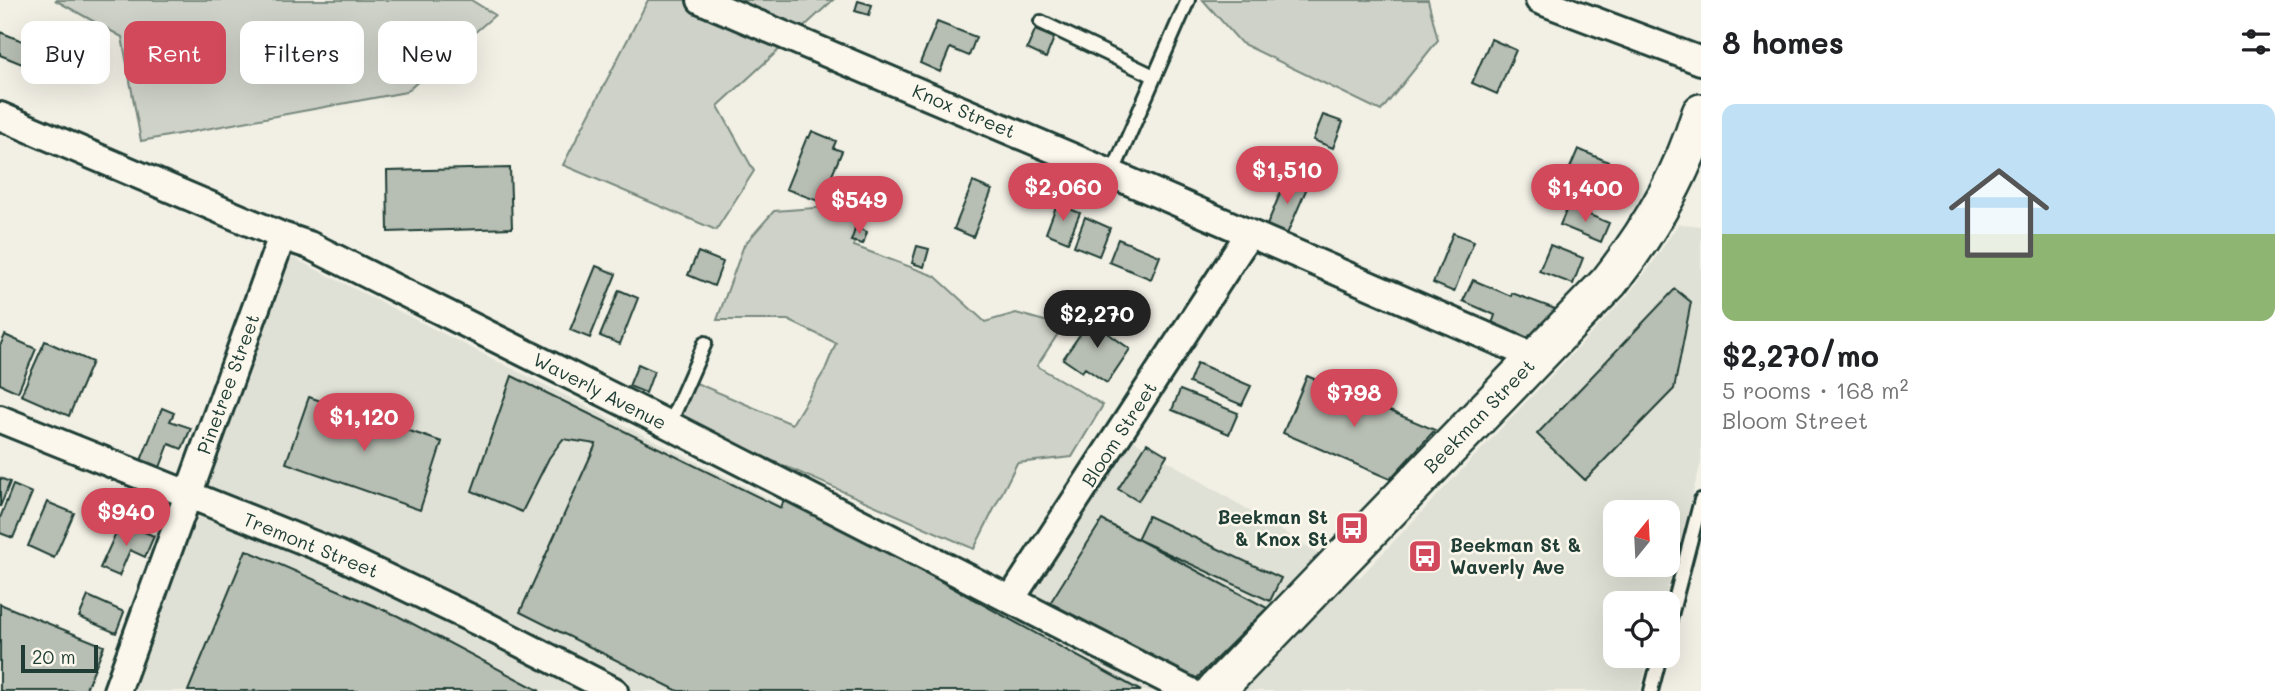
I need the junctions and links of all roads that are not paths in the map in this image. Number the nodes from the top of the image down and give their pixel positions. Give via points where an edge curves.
1 (701, 0) edge
2 (1188, 0) edge
3 (1539, 0) edge
4 (1041, 22) dead end
5 (1701, 61) edge
6 (1154, 76) junction
7 (1701, 113) edge
8 (0, 116) edge
9 (1112, 174) junction
10 (1249, 234) junction
11 (282, 236) junction
12 (705, 343) dead end
13 (1535, 357) junction
14 (0, 419) edge
15 (669, 425) junction
16 (188, 495) junction
17 (1701, 500) edge
18 (1677, 591) edge
19 (1011, 599) junction
20 (1657, 668) edge
21 (117, 691) edge
22 (614, 691) edge
23 (1189, 691) edge
24 (1215, 691) edge
25 (1651, 691) edge

1 - 9 street, Knox Street
2 - 6 lane
3 - 5 street
4 - 6 lane
6 - 9 lane
7 - 13 main road, Beekman Street via 1683,166 1635,250
8 - 11 street, Waverly Avenue
9 - 10 street, Knox Street
10 - 13 street, Knox Street
10 - 19 street, Bloom Street
11 - 15 street, Waverly Avenue via 309,245
11 - 16 street, Pinetree Street
12 - 15 lane
13 - 24 main road, Beekman Street
14 - 16 street, Tremont Street
15 - 19 street, Waverly Avenue
16 - 21 street, Pinetree Street
16 - 22 street, Tremont Street via 387,576
17 - 18 lane
19 - 23 street, Waverly Avenue
20 - 25 lane

